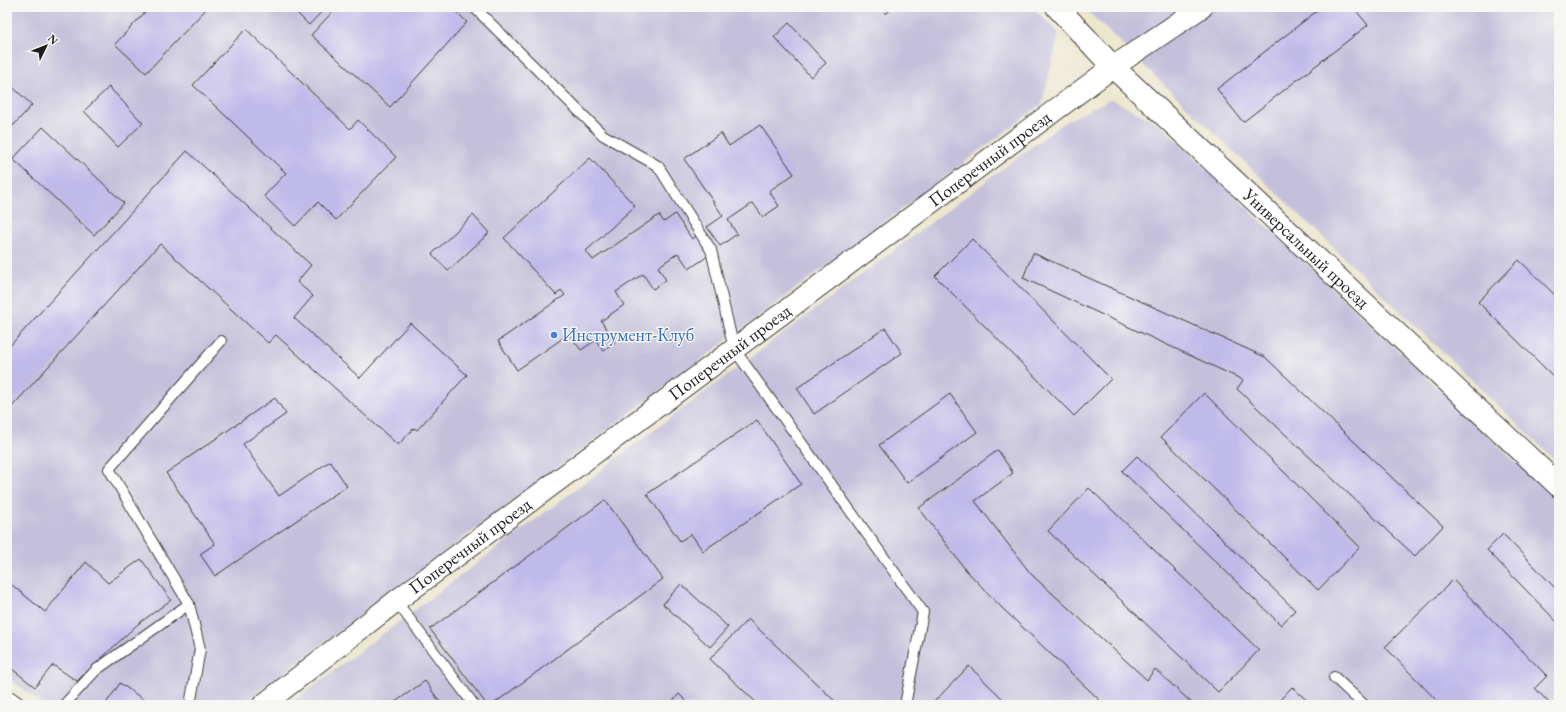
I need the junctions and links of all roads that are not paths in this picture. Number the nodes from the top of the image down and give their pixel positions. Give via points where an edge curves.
1 (474, 7) edge
2 (1057, 7) edge
3 (1202, 7) edge
4 (1113, 67) junction
5 (221, 341) dead end
6 (734, 349) junction
7 (1559, 486) edge
8 (396, 601) junction
9 (189, 604) junction
10 (1334, 677) dead end
11 (7, 694) edge
12 (22, 705) edge
13 (64, 705) edge
14 (190, 705) edge
15 (263, 705) edge
16 (474, 705) edge
17 (905, 705) edge
18 (1364, 705) edge

1 - 6 lane via 603,136 658,166 711,250
2 - 4 street, Универсальный проезд
3 - 4 street, Поперечный проезд
4 - 6 street, Поперечный проезд
4 - 7 street, Универсальный проезд
5 - 9 lane via 109,469
6 - 8 street, Поперечный проезд
6 - 17 lane via 923,612
8 - 15 street, Поперечный проезд
8 - 16 lane
9 - 13 lane via 96,670
9 - 14 lane via 200,649
10 - 18 lane
11 - 12 lane

